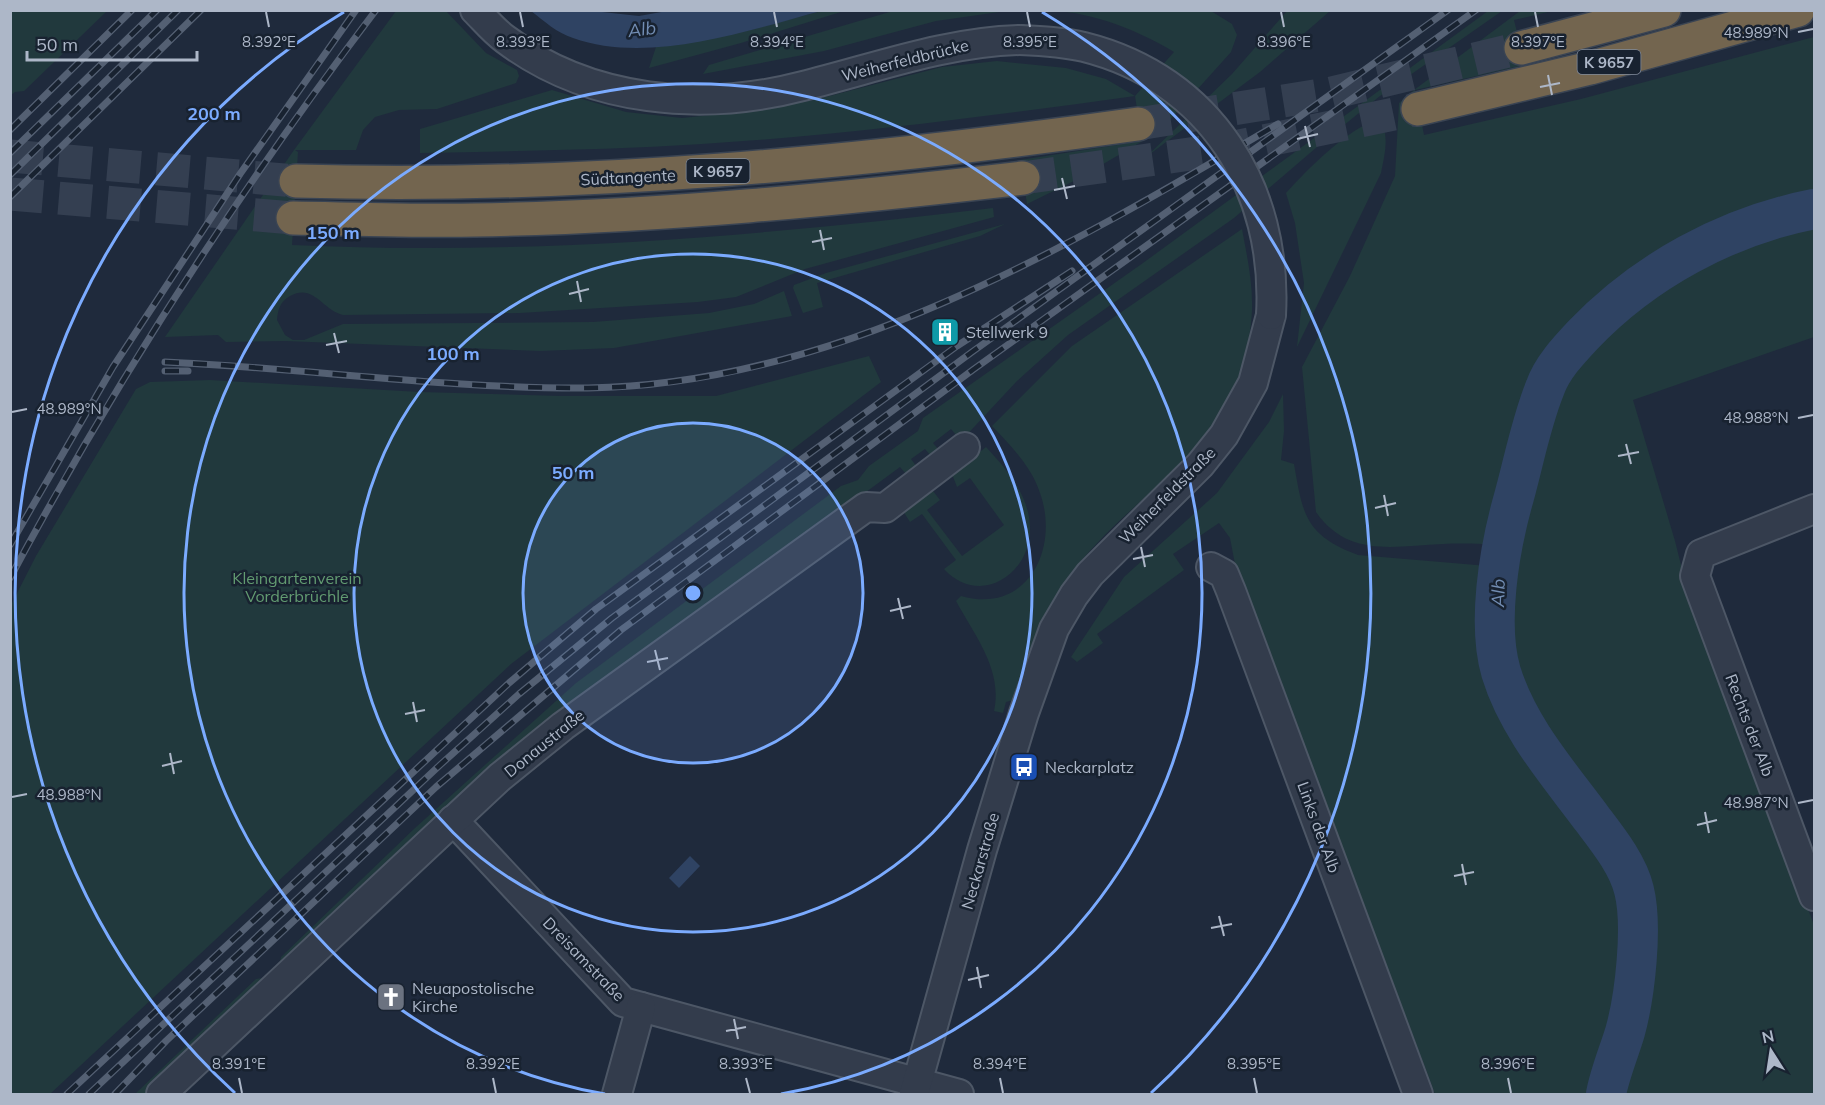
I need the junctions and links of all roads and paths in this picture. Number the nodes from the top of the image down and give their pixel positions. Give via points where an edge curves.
1 (475, 10) edge
2 (1664, 10) edge
3 (1798, 10) edge
4 (1521, 48) tunnel mouth
5 (1418, 109) tunnel mouth
6 (1138, 124) tunnel mouth
7 (1023, 178) tunnel mouth
8 (296, 181) tunnel mouth
9 (293, 218) tunnel mouth
10 (1271, 315) joint
11 (965, 447) dead end
12 (1815, 509) edge
13 (1211, 567) dead end
14 (1054, 629) joint
15 (453, 820) junction
16 (1815, 896) edge
17 (641, 1008) junction
18 (916, 1089) edge
19 (175, 1090) edge
20 (617, 1095) edge
21 (958, 1095) edge
22 (1418, 1095) edge

1 - 10 street, Weiherfeldbrücke, bridge via 504,38 544,63 614,90 659,99 721,100 763,95 939,49 996,40 1083,47 1130,63 1169,86 1213,127 1239,163 1261,213 1271,256
2 - 4 highway, K 9657
3 - 5 highway, K 9657 via 1590,68
6 - 8 highway, Südtangente / K 9657 via 925,151 691,173 492,182
7 - 9 highway, K 9657 via 848,198 629,214 474,220
10 - 14 street, Weiherfeldstraße via 1253,383 1224,435 1200,465 1090,574
11 - 15 street, Donaustraße via 885,508 867,507 563,726
12 - 16 street, Rechts der Alb via 1715,546 1701,554 1695,576
13 - 22 street, Links der Alb via 1224,574 1231,591
14 - 18 street, Neckarstraße via 982,850
15 - 17 street, Dreisamstraße via 623,1002
15 - 19 street, Donaustraße
17 - 18 street, Dreisamstraße
17 - 20 street
18 - 21 street, Dreisamstraße

